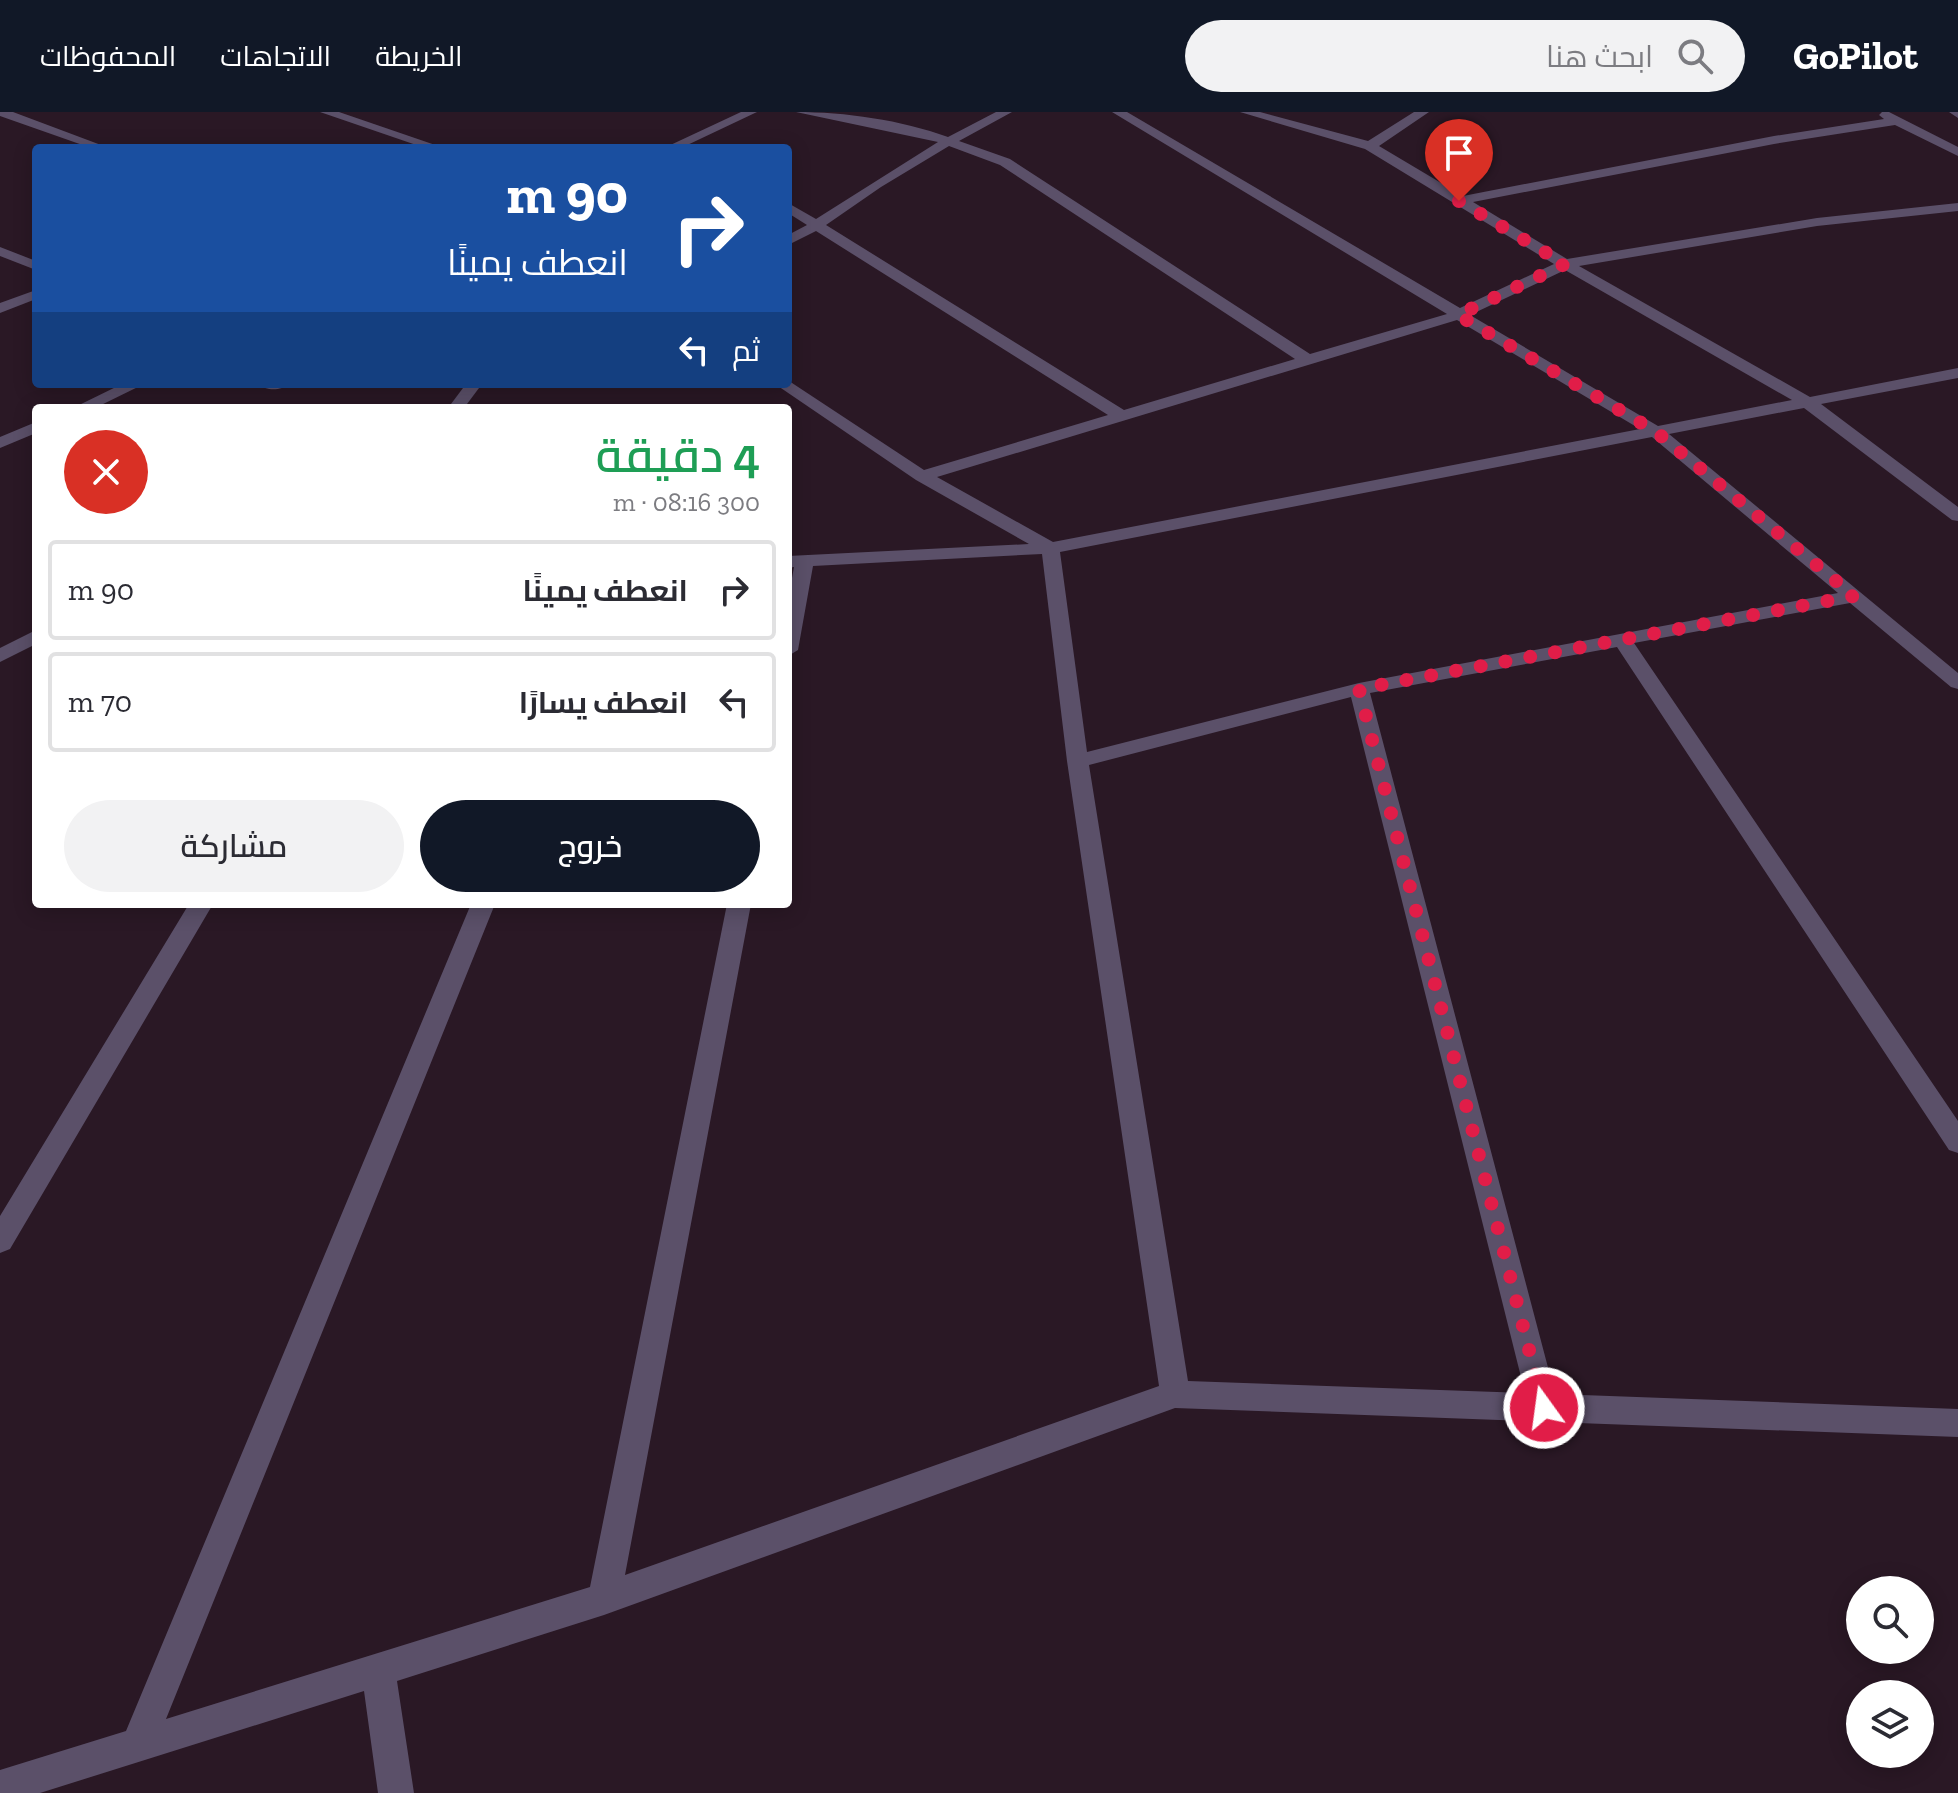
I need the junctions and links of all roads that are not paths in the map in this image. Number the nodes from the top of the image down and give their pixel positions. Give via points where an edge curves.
1 (1, 112) edge
2 (326, 112) edge
3 (719, 112) edge
4 (802, 112) edge
5 (1006, 112) edge
6 (1118, 112) edge
7 (1246, 112) edge
8 (1423, 112) edge
9 (1880, 112) edge
10 (744, 115) edge
11 (1897, 121) junction
12 (947, 140) junction
13 (92, 144) edge
14 (426, 144) edge
15 (692, 144) edge
16 (1370, 146) junction
17 (1954, 148) edge
18 (1459, 201) junction
19 (1958, 207) edge
20 (792, 209) edge
21 (819, 226) junction
22 (792, 239) edge
23 (0, 251) edge
24 (32, 264) edge
25 (1565, 264) junction
26 (32, 296) edge
27 (0, 308) edge
28 (1458, 315) junction
29 (1308, 360) junction
30 (1958, 373) edge
31 (127, 388) edge
32 (789, 388) edge
33 (1807, 402) junction
34 (90, 404) edge
35 (1122, 416) junction
36 (32, 429) edge
37 (1655, 431) junction
38 (0, 443) edge
39 (922, 476) junction
40 (1958, 516) edge
41 (1050, 548) junction
42 (797, 561) edge
43 (1854, 596) junction
44 (792, 610) edge
45 (32, 638) edge
46 (1623, 641) junction
47 (0, 656) edge
48 (1958, 683) edge
49 (1359, 689) junction
50 (1078, 761) junction
51 (199, 908) edge
52 (481, 908) edge
53 (738, 908) edge
54 (1958, 1142) edge
55 (0, 1241) edge
56 (1175, 1394) junction
57 (1544, 1408) junction
58 (1958, 1423) edge
59 (604, 1599) junction
60 (378, 1670) junction
61 (138, 1745) junction
62 (0, 1788) edge
63 (396, 1793) edge

1 - 13 street
2 - 14 street
3 - 10 street
4 - 12 street
5 - 12 street
6 - 28 street
7 - 16 street
8 - 16 street
9 - 11 street
10 - 15 street
11 - 17 street
11 - 18 street
12 - 21 street
12 - 29 street via 1005,162
16 - 18 street
18 - 25 street
19 - 25 street via 1817,222
20 - 21 street
21 - 22 street
21 - 35 street
23 - 24 street
25 - 28 street
25 - 33 street
26 - 27 street
28 - 29 street
28 - 37 street
29 - 35 street
30 - 33 street
31 - 34 street
32 - 39 street
33 - 37 street
33 - 40 street
35 - 39 street
36 - 38 street
37 - 41 street
37 - 43 street
39 - 41 street
41 - 42 street
41 - 50 street
42 - 44 street
43 - 46 street
43 - 48 street
45 - 47 street
46 - 49 street
46 - 54 street
49 - 50 street
49 - 57 street
50 - 56 street
51 - 55 street
52 - 61 street
53 - 59 street
56 - 57 street
56 - 59 street
57 - 58 street
59 - 60 street
60 - 61 street
60 - 63 street
61 - 62 street

